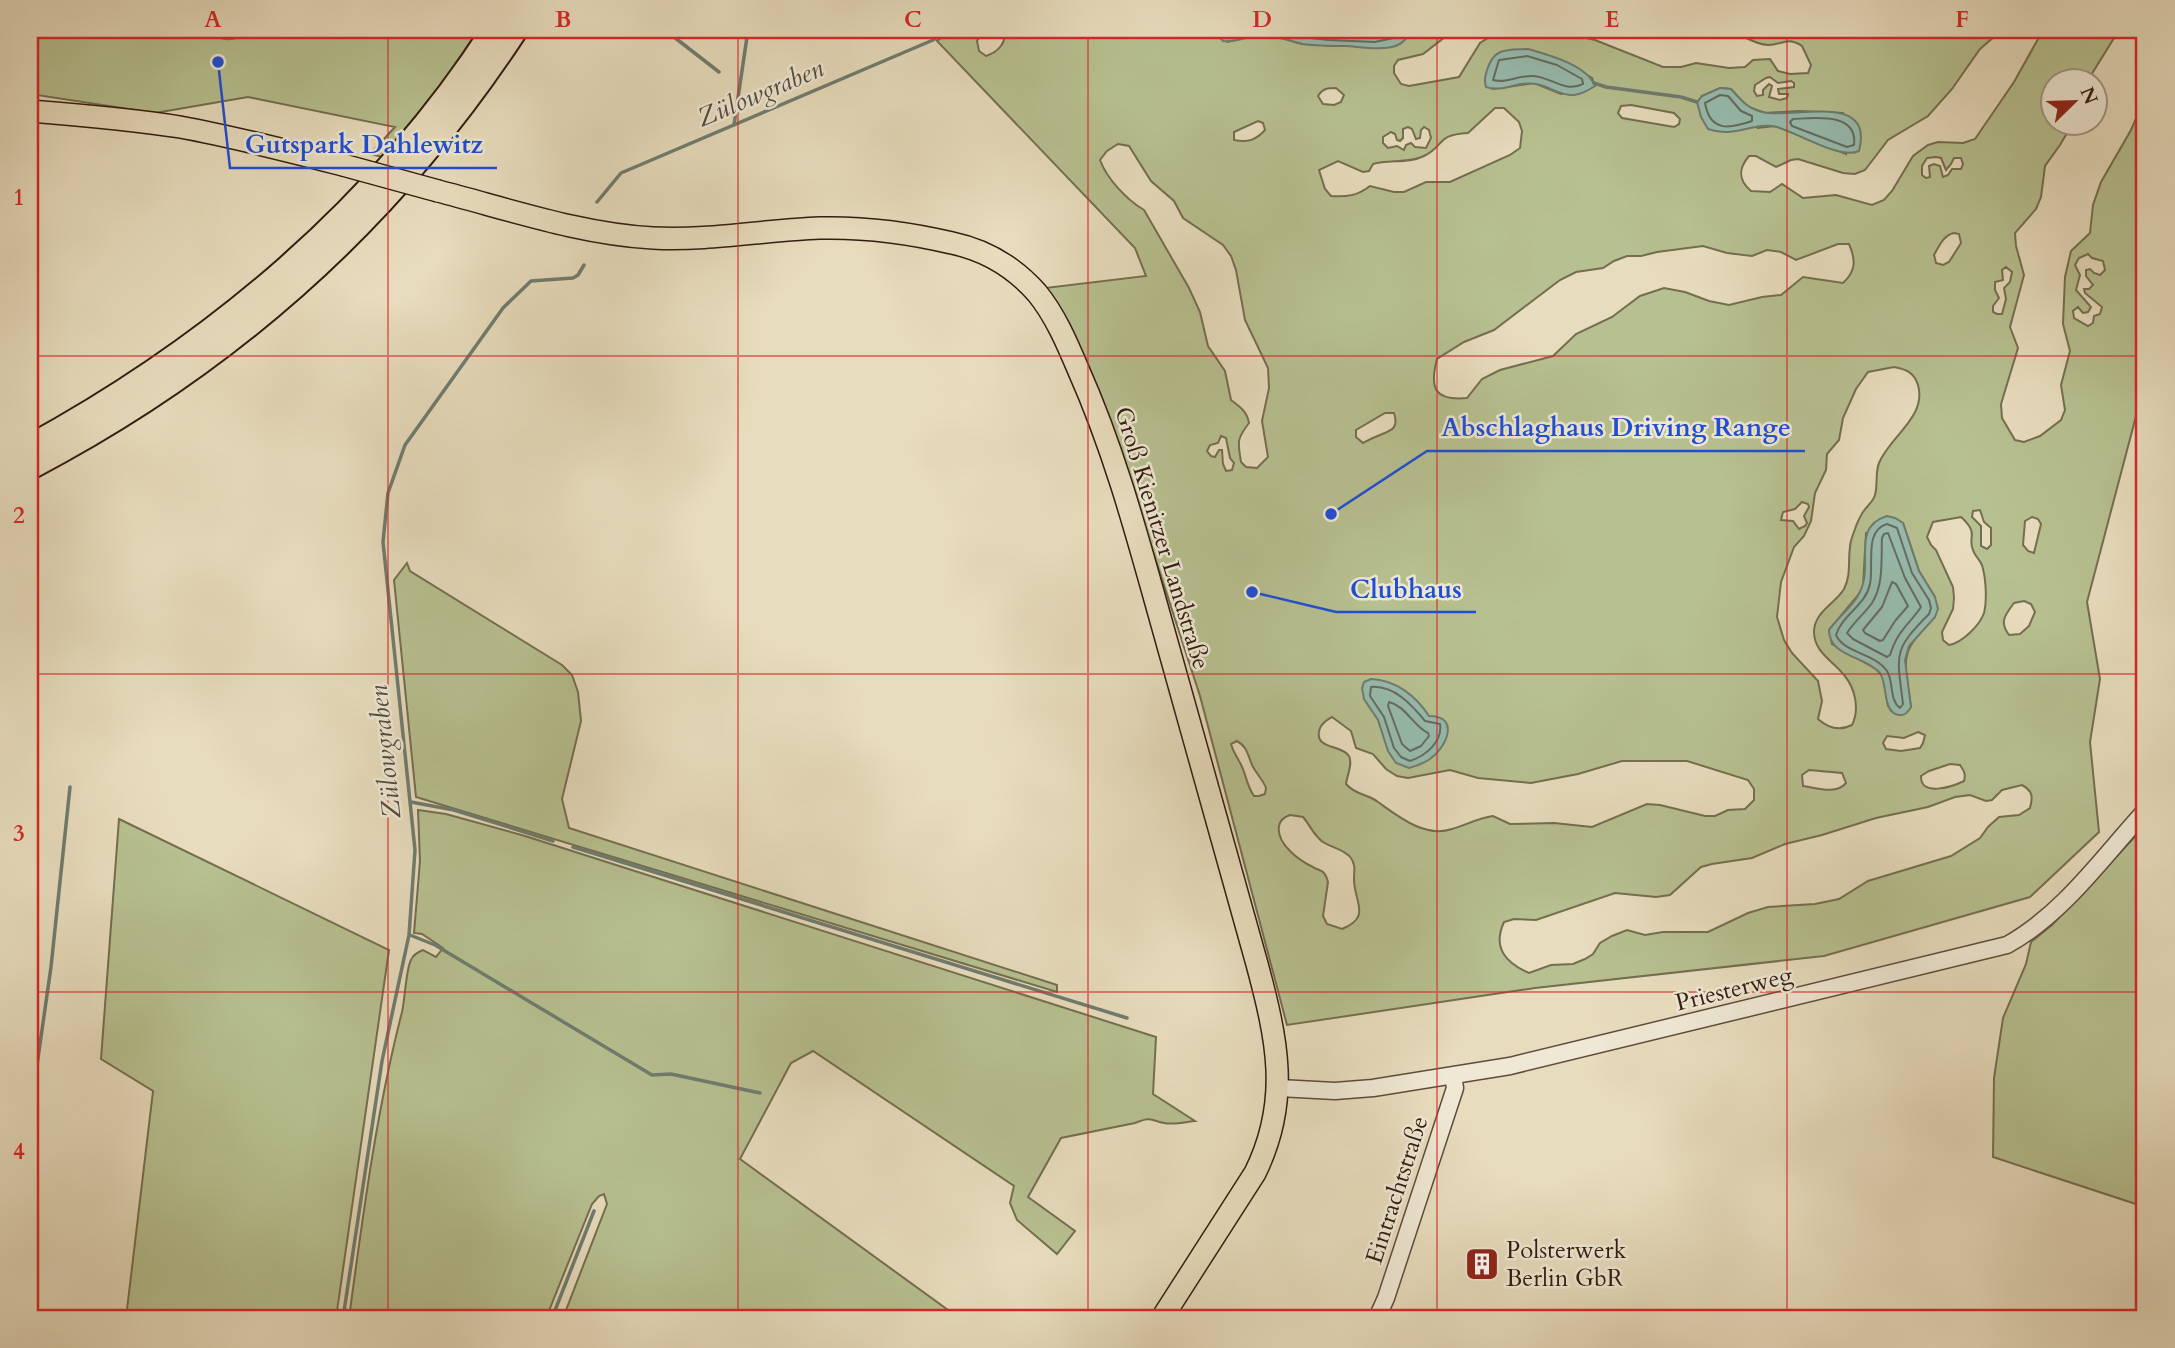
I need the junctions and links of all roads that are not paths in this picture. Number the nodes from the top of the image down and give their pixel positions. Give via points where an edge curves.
1 (494, 30) edge
2 (515, 30) edge
3 (30, 111) edge
4 (30, 447) edge
5 (30, 467) edge
6 (2145, 811) edge
7 (1453, 1075) junction
8 (1279, 1088) junction
9 (1162, 1318) edge
10 (1377, 1318) edge

1 - 4 highway via 390,166 261,293 141,381
2 - 5 highway via 409,171 274,306 152,397
3 - 8 main road, Groß Kienitzer Landstraße, bridge via 135,120 254,142 589,230 697,238 823,228 897,233 975,250 1022,278 1060,330 1115,459 1257,964 1276,1040
6 - 7 street, Priesterweg via 2045,919 2007,945 1537,1061
7 - 8 street, Priesterweg via 1335,1091
7 - 10 street, Eintrachtstraße via 1455,1088
8 - 9 main road, Groß Kienitzer Landstraße via 1268,1142 1255,1173

